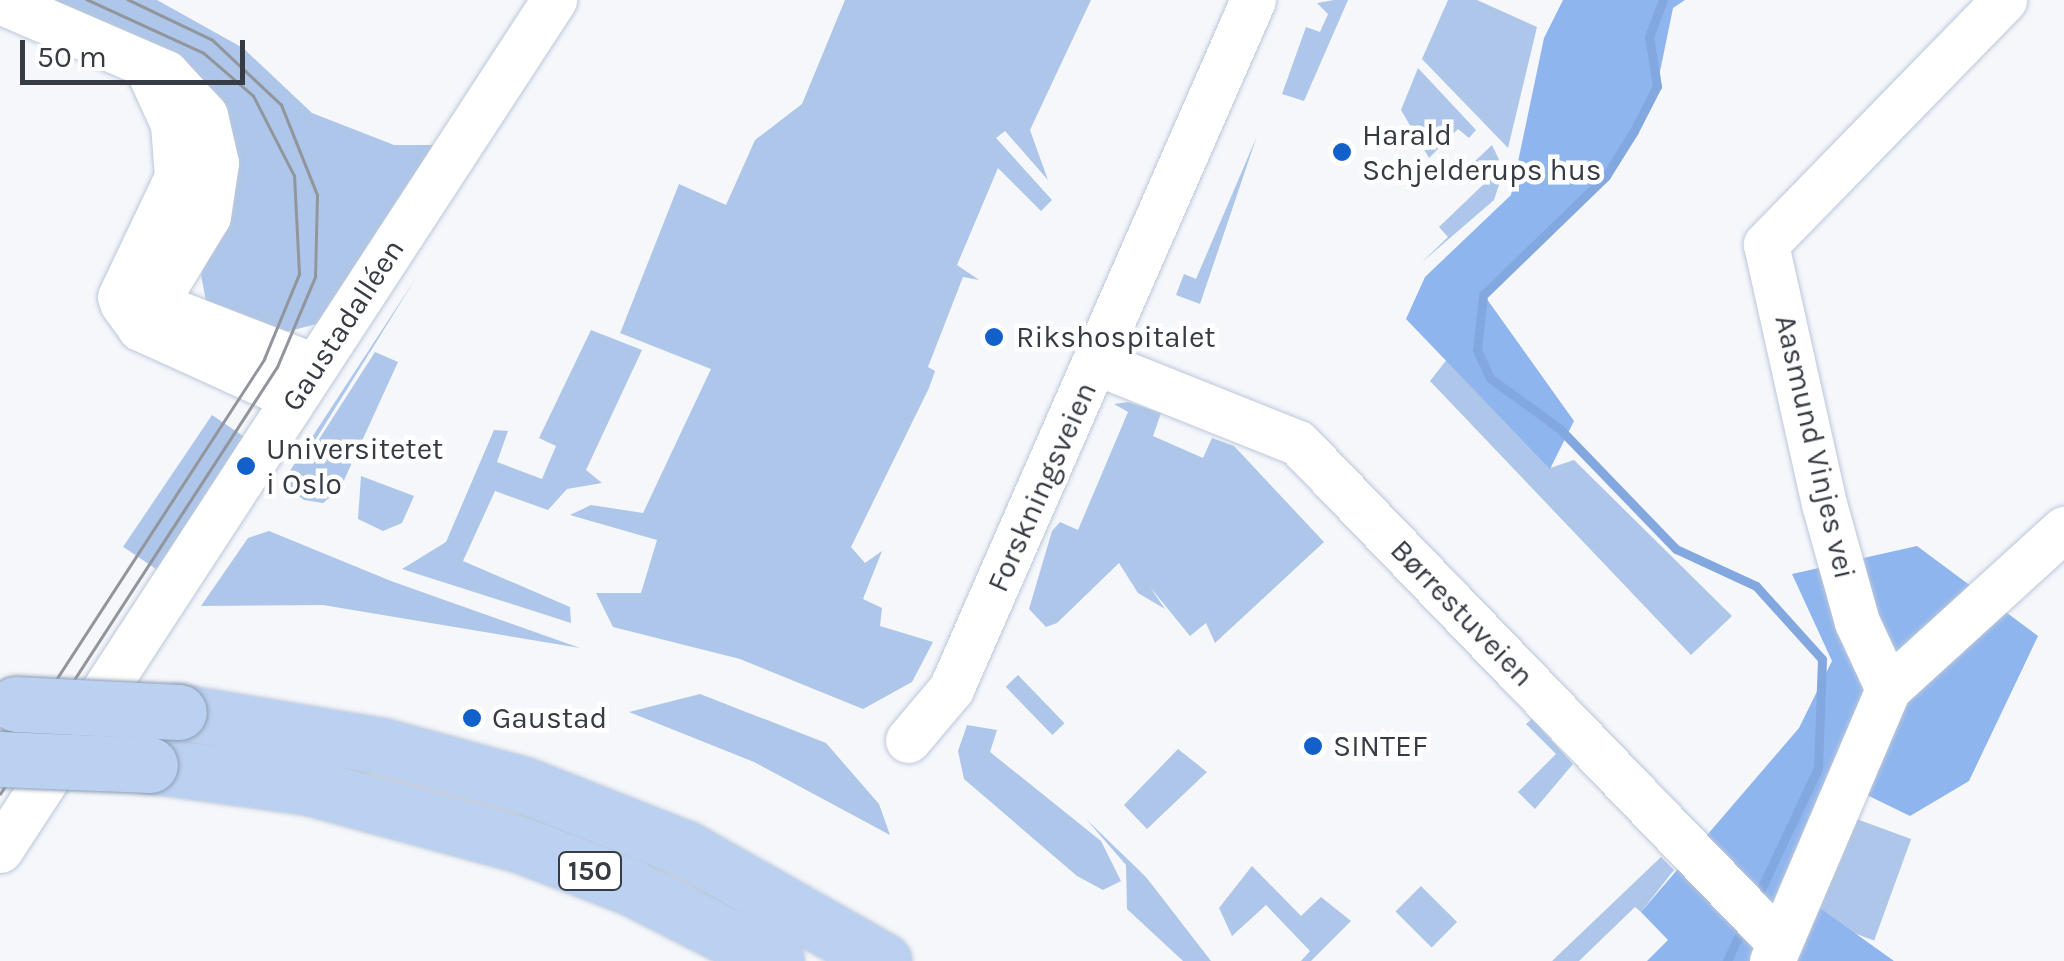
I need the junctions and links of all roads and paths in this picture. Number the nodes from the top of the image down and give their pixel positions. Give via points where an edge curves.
1 (554, 0) edge
2 (1253, 0) edge
3 (2004, 0) edge
4 (0, 1) edge
5 (1098, 363) junction
6 (304, 382) junction
7 (2064, 529) edge
8 (1888, 689) junction
9 (8, 705) edge
10 (908, 740) dead end
11 (0, 759) edge
12 (394, 806) junction
13 (0, 850) edge
14 (1771, 942) edge
15 (727, 961) edge
16 (776, 961) edge
17 (883, 961) edge

1 - 6 street, Gaustadalléen
2 - 5 street, Forskningsveien
3 - 8 street, Aasmund Vinjes vei via 1766,244 1829,521
4 - 6 street via 144,61 196,100 216,163 208,216 139,308
5 - 10 street, Forskningsveien via 952,689 925,730
5 - 14 street, Børrestuveien via 1298,443
6 - 13 street, Gaustadalléen
7 - 8 street
8 - 14 street
9 - 17 highway, 150, bridge via 180,712 382,746 540,791 686,849
11 - 12 highway, 150, bridge via 150,765
12 - 15 highway
12 - 16 highway, 150 via 628,886

